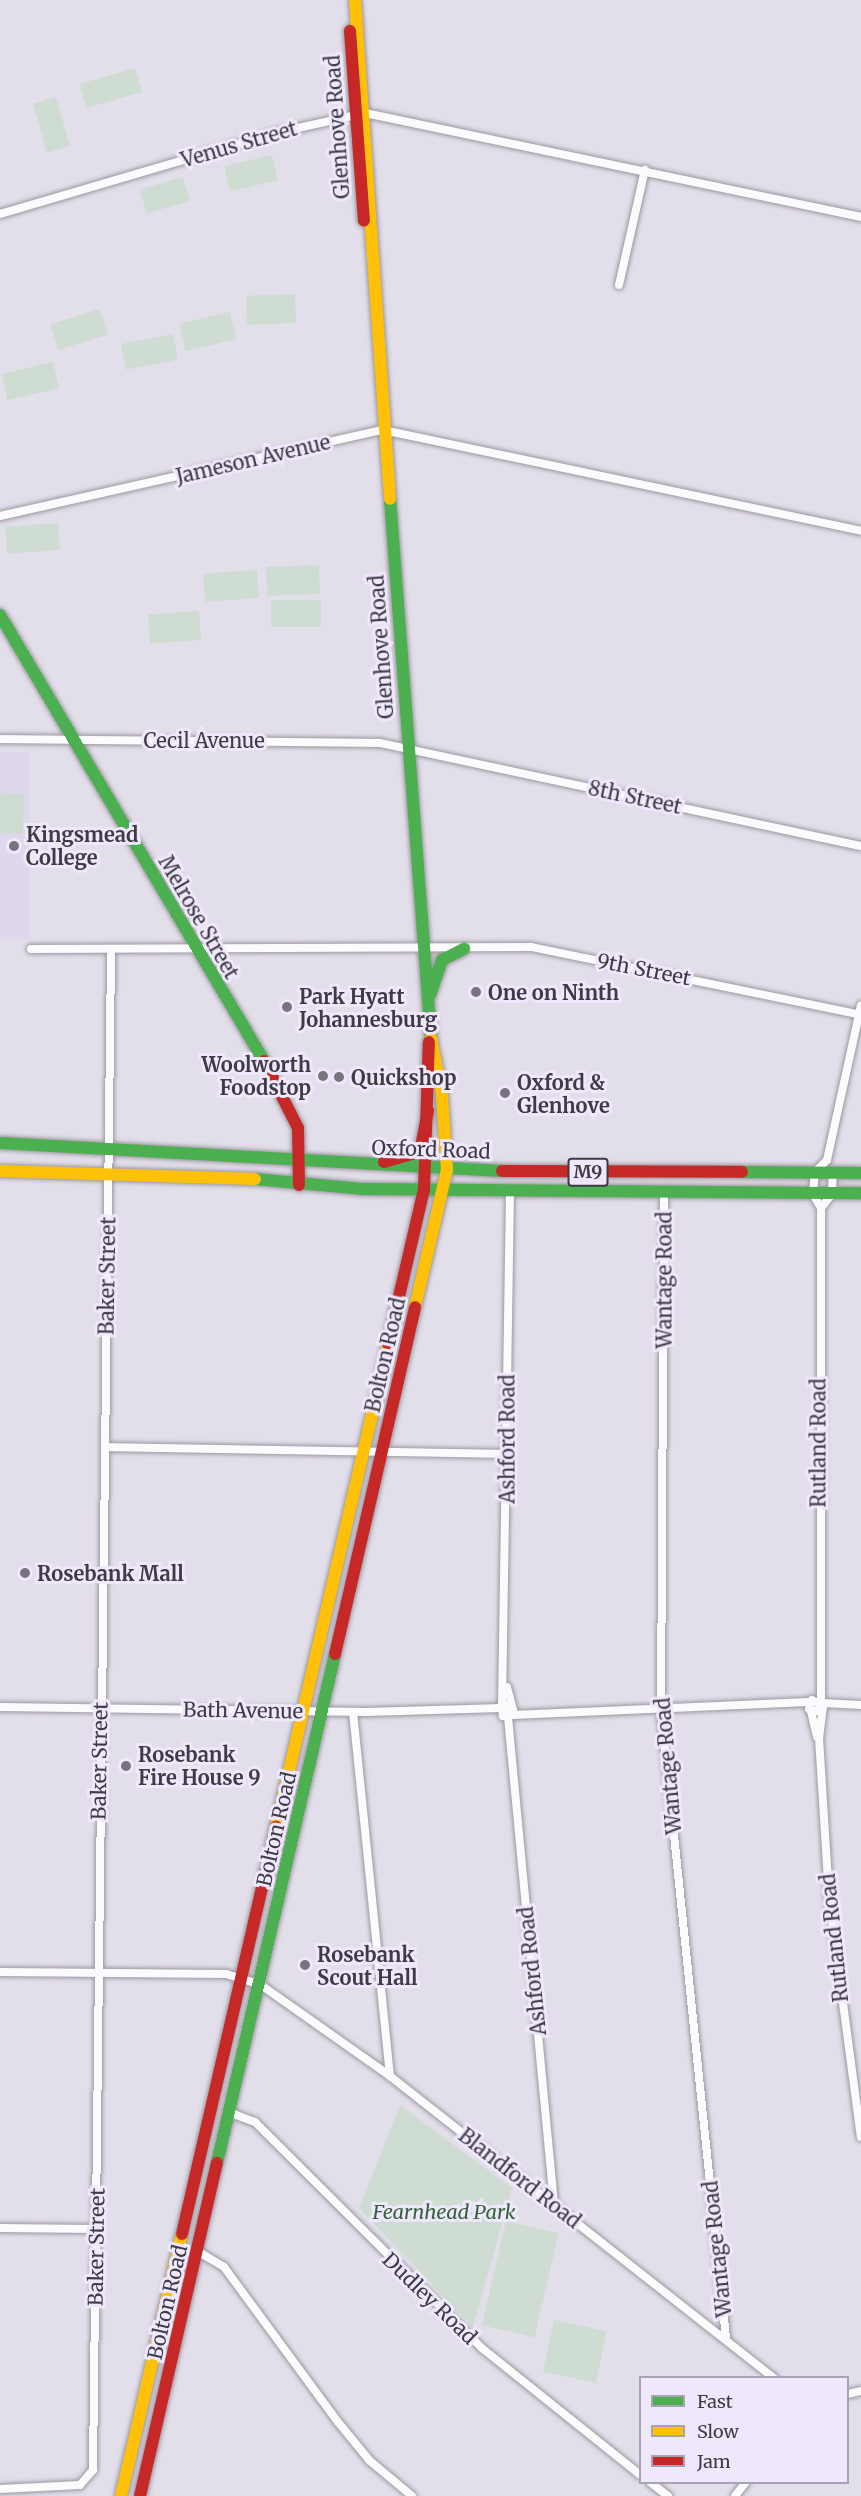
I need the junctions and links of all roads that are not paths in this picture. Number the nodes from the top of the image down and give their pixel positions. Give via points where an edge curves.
1 (349, 0) edge
2 (355, 0) edge
3 (359, 113) junction
4 (645, 170) junction
5 (0, 213) edge
6 (861, 217) edge
7 (619, 285) dead end
8 (383, 430) junction
9 (0, 516) edge
10 (861, 531) edge
11 (0, 615) edge
12 (0, 739) edge
13 (73, 739) junction
14 (408, 749) junction
15 (861, 846) edge
16 (31, 949) dead end
17 (423, 949) junction
18 (464, 949) junction
19 (195, 952) junction
20 (111, 953) junction
21 (860, 1012) edge
22 (426, 1013) junction
23 (429, 1042) junction
24 (428, 1111) junction
25 (0, 1143) edge
26 (106, 1147) junction
27 (827, 1160) junction
28 (300, 1162) junction
29 (362, 1166) junction
30 (427, 1170) junction
31 (447, 1170) junction
32 (0, 1172) edge
33 (815, 1172) junction
34 (834, 1173) junction
35 (861, 1173) edge
36 (108, 1175) junction
37 (300, 1185) junction
38 (444, 1188) junction
39 (424, 1189) junction
40 (510, 1191) junction
41 (664, 1191) junction
42 (861, 1193) edge
43 (813, 1194) junction
44 (832, 1194) junction
45 (821, 1208) junction
46 (105, 1447) junction
47 (365, 1449) junction
48 (384, 1450) junction
49 (507, 1454) junction
50 (861, 1705) edge
51 (816, 1706) junction
52 (0, 1707) edge
53 (99, 1708) junction
54 (661, 1709) junction
55 (303, 1710) junction
56 (323, 1711) junction
57 (506, 1711) junction
58 (352, 1712) junction
59 (0, 1972) edge
60 (96, 1973) junction
61 (242, 1977) junction
62 (261, 1985) junction
63 (390, 2076) junction
64 (231, 2113) junction
65 (861, 2137) edge
66 (554, 2204) junction
67 (0, 2228) edge
68 (96, 2229) junction
69 (199, 2252) junction
70 (726, 2338) junction
71 (772, 2376) edge
72 (639, 2474) edge
73 (653, 2484) edge
74 (744, 2484) edge
75 (0, 2489) edge
76 (120, 2496) edge
77 (141, 2496) edge
78 (412, 2496) edge
79 (668, 2496) edge
80 (735, 2496) edge

1 - 3 main road, Glenhove Road
2 - 3 main road, Glenhove Road
3 - 4 street, Venus Street
3 - 5 street, Venus Street
3 - 8 main road, Glenhove Road
4 - 6 street, Venus Street
4 - 7 street
8 - 9 street, Jameson Avenue
8 - 10 street, Jameson Avenue
8 - 14 main road, Glenhove Road
11 - 13 main road, Melrose Street
12 - 13 street, Cecil Avenue
13 - 14 street, Cecil Avenue via 348,741
13 - 19 main road, Melrose Street
14 - 15 street, 8th Street
14 - 17 main road, Glenhove Road
16 - 20 street, 9th Street
17 - 18 street, 9th Street
17 - 19 street, 9th Street
17 - 22 main road, Glenhove Road
18 - 21 street, 9th Street via 544,948
18 - 22 main road via 439,965
19 - 20 street, 9th Street
19 - 28 main road, Melrose Street via 283,1093 298,1128
20 - 26 street, Baker Street
21 - 27 street
22 - 23 main road, Glenhove Road
23 - 24 main road, Glenhove Road
23 - 31 main road, Glenhove Road via 442,1094
24 - 29 main road via 420,1152
24 - 30 main road, Glenhove Road
25 - 26 main road, Oxford Road / M9
26 - 28 main road, Oxford Road / M9 via 204,1150
26 - 36 street, Baker Street
27 - 33 street
27 - 34 street
28 - 29 main road, Oxford Road / M9
28 - 37 main road, Melrose Street
29 - 30 main road, Oxford Road / M9
30 - 31 main road, Oxford Road / M9
30 - 39 main road, Bolton Road
31 - 33 main road, Oxford Road / M9
31 - 38 main road, Bolton Road
32 - 36 main road, Oxford Road / M9
33 - 34 main road, Oxford Road / M9
33 - 43 street
34 - 35 main road, Oxford Road / M9
34 - 44 street
36 - 37 main road, Oxford Road / M9 via 197,1174
36 - 46 street, Baker Street
37 - 39 main road, Oxford Road / M9
38 - 39 main road, Oxford Road / M9
38 - 40 main road, Oxford Road / M9
38 - 48 main road, Bolton Road
39 - 47 main road, Bolton Road
40 - 41 main road, Oxford Road / M9
40 - 49 street, Ashford Road
41 - 43 main road, Oxford Road / M9
41 - 54 street, Wantage Road
42 - 44 main road, Oxford Road / M9
43 - 44 main road, Oxford Road / M9
43 - 45 street
44 - 45 street
45 - 51 street, Rutland Road
46 - 47 street
46 - 53 street, Baker Street
47 - 48 street
47 - 55 main road, Bolton Road
48 - 49 street
48 - 56 main road, Bolton Road
49 - 57 street, Ashford Road
50 - 51 street
51 - 54 street
51 - 65 street, Rutland Road via 836,1975
52 - 53 street, Bath Avenue
53 - 55 street, Bath Avenue
53 - 60 street, Baker Street
54 - 57 street
54 - 70 street, Wantage Road
55 - 56 street, Bath Avenue
55 - 61 main road, Bolton Road
56 - 58 street, Bath Avenue
56 - 62 main road, Bolton Road
57 - 58 street, Bath Avenue
57 - 66 street, Ashford Road
58 - 63 street
59 - 60 street
60 - 61 street
60 - 68 street, Baker Street
61 - 62 street, Blandford Road
61 - 76 main road, Bolton Road
62 - 63 street, Blandford Road
62 - 64 main road, Bolton Road
63 - 66 street, Blandford Road
64 - 69 main road, Bolton Road
64 - 72 street, Dudley Road via 255,2122 483,2349
66 - 70 street, Blandford Road
67 - 68 street
68 - 75 street, Baker Street via 93,2470 80,2484
69 - 77 main road, Bolton Road
69 - 78 street via 224,2267 344,2430
70 - 71 street, Blandford Road
73 - 79 street
74 - 80 street

